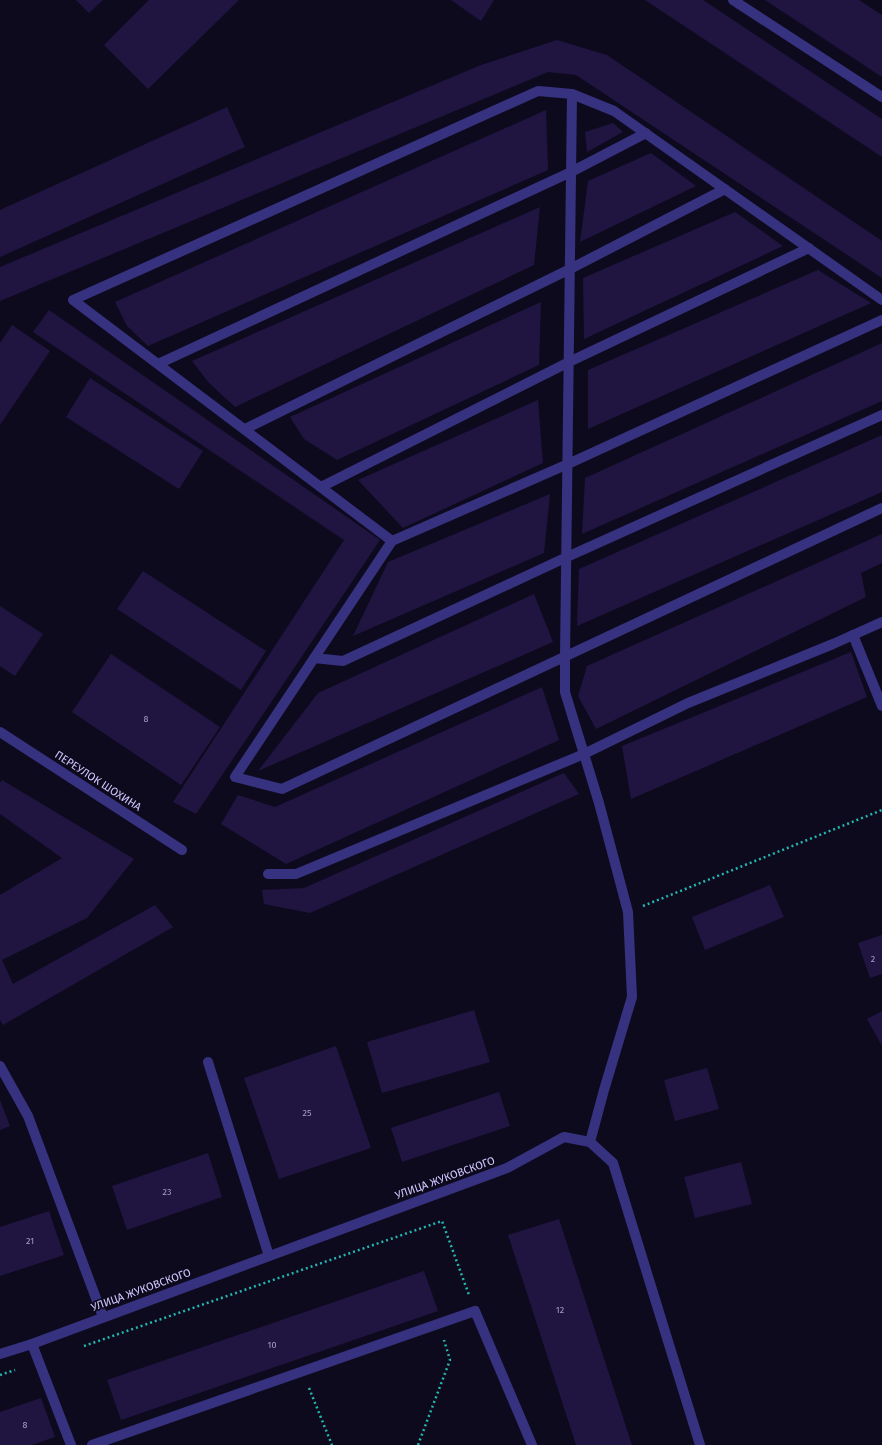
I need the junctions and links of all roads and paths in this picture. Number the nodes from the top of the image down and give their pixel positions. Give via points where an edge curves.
1 (733, 0) edge
2 (572, 94) junction
3 (882, 97) edge
4 (646, 133) junction
5 (571, 172) junction
6 (725, 189) junction
7 (808, 248) junction
8 (570, 269) junction
9 (882, 300) edge
10 (882, 320) edge
11 (569, 362) junction
12 (158, 364) junction
13 (882, 415) edge
14 (245, 429) junction
15 (568, 464) junction
16 (321, 487) junction
17 (882, 508) edge
18 (392, 541) junction
19 (567, 557) junction
20 (882, 622) edge
21 (852, 635) junction
22 (566, 656) junction
23 (314, 658) junction
24 (882, 706) edge
25 (0, 732) edge
26 (584, 754) junction
27 (882, 810) edge
28 (182, 850) dead end
29 (268, 874) dead end
30 (628, 912) junction
31 (208, 1062) dead end
32 (0, 1066) edge
33 (590, 1142) junction
34 (269, 1256) junction
35 (475, 1311) junction
36 (103, 1317) junction
37 (439, 1324) junction
38 (32, 1344) junction
39 (84, 1346) dead end
40 (0, 1354) edge
41 (39, 1361) junction
42 (303, 1372) junction
43 (0, 1375) edge
44 (71, 1445) edge
45 (92, 1445) edge
46 (332, 1445) edge
47 (418, 1445) edge
48 (532, 1445) edge
49 (700, 1445) edge

1 - 3 street
2 - 4 street via 614,111
2 - 5 street
2 - 12 street via 538,91 73,300
4 - 5 street
4 - 6 street
5 - 8 street
5 - 12 street
6 - 7 street
6 - 8 street
7 - 9 street
7 - 11 street
8 - 11 street
8 - 14 street
10 - 15 street
11 - 15 street
11 - 16 street
12 - 14 street
13 - 19 street
14 - 16 street
15 - 18 street
15 - 19 street
16 - 18 street
17 - 22 street
18 - 23 street
19 - 22 street
19 - 23 street via 343,661
20 - 21 street
21 - 24 street
21 - 26 street via 688,703
22 - 23 street via 282,789 235,777
22 - 26 street via 565,692
25 - 28 street, ПЕРЕУЛОК ШОХИНА
26 - 29 street via 296,874
26 - 30 street
27 - 30 path
30 - 33 street via 632,997
31 - 34 street
32 - 36 street via 28,1116
33 - 34 street, УЛИЦА ЖУКОВСКОГО via 564,1137 507,1168
33 - 49 street via 613,1163
34 - 36 street, УЛИЦА ЖУКОВСКОГО
35 - 37 street
35 - 39 path via 442,1221
35 - 48 street
36 - 38 street, УЛИЦА ЖУКОВСКОГО
37 - 42 street
37 - 47 path via 450,1360
38 - 40 street, УЛИЦА ЖУКОВСКОГО
38 - 41 street
41 - 43 path
41 - 44 street
42 - 45 street
42 - 46 path

